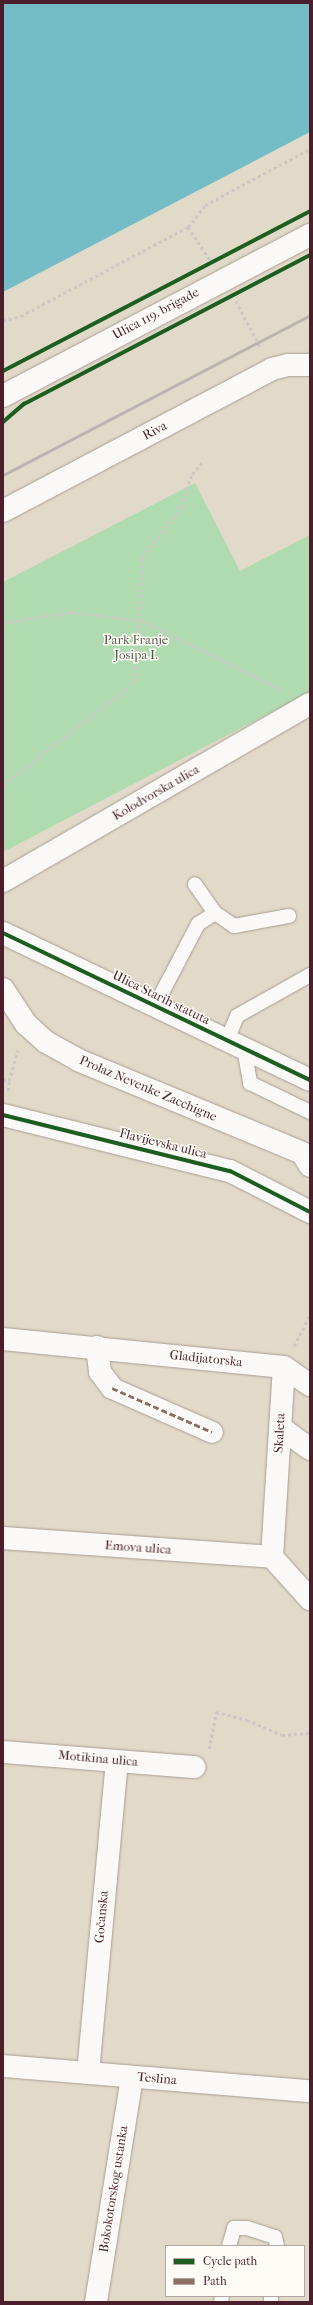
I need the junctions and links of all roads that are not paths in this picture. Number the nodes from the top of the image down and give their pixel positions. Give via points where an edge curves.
1 (310, 235) edge
2 (310, 365) edge
3 (3, 396) edge
4 (3, 511) edge
5 (310, 704) edge
6 (3, 881) edge
7 (195, 884) dead end
8 (215, 912) junction
9 (289, 916) dead end
10 (3, 933) edge
11 (310, 975) edge
12 (3, 989) edge
13 (155, 1006) junction
14 (235, 1044) junction
15 (307, 1076) edge
16 (310, 1112) edge
17 (5, 1115) edge
18 (310, 1166) edge
19 (310, 1212) edge
20 (3, 1339) edge
21 (97, 1347) junction
22 (284, 1367) junction
23 (310, 1385) edge
24 (112, 1388) joint
25 (281, 1428) junction
26 (212, 1432) dead end
27 (310, 1450) edge
28 (3, 1538) edge
29 (272, 1557) junction
30 (310, 1599) edge
31 (3, 1752) edge
32 (117, 1761) junction
33 (194, 1767) road end
34 (3, 2066) edge
35 (88, 2073) junction
36 (132, 2076) junction
37 (310, 2091) edge
38 (229, 2245) edge
39 (277, 2245) edge
40 (96, 2302) edge

1 - 3 street, Ulica 119. brigade via 216,271
2 - 4 street, Riva via 288,365 272,369
5 - 6 street, Kolodvorska ulica
7 - 8 lane
8 - 9 lane via 234,926
8 - 13 lane via 198,924
10 - 13 street, Ulica Starih statuta
11 - 14 lane via 237,1016
12 - 18 street, Prolaz Nevenke Zacchigne via 26,1024 46,1042 78,1060 302,1153
13 - 14 street, Ulica Starih statuta
14 - 15 street, Ulica Starih statuta
14 - 16 lane via 250,1083
17 - 19 street, Flavijevska ulica via 230,1171
20 - 21 street, Gladijatorska
21 - 22 street, Gladijatorska
21 - 24 street via 100,1372
22 - 23 street, Gladijatorska
22 - 25 street, Skaleta
24 - 26 street
25 - 27 street
25 - 29 street, Skaleta
28 - 29 street, Emova ulica
29 - 30 street
31 - 32 street, Motikina ulica
32 - 33 street, Motikina ulica
32 - 35 street, Gočanska
34 - 35 street, Teslina
35 - 36 street, Teslina
36 - 37 street, Teslina
36 - 40 street, Bokokotorskog ustanka
38 - 39 lane via 234,2228 247,2228 275,2237

